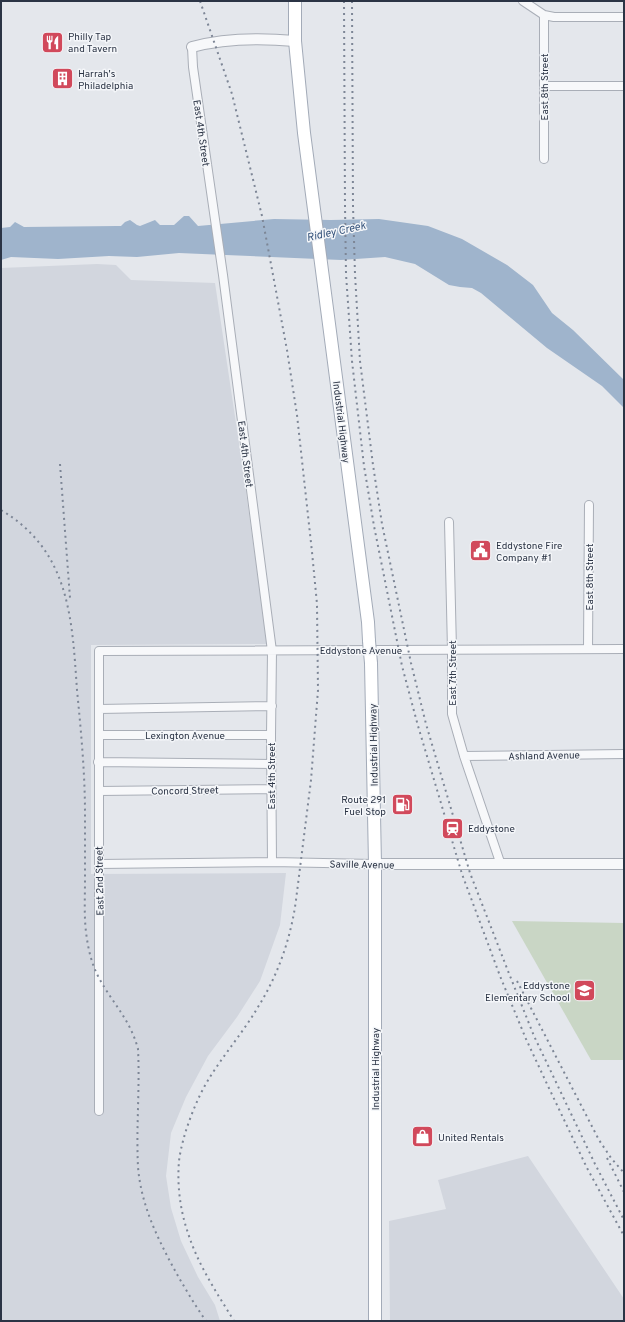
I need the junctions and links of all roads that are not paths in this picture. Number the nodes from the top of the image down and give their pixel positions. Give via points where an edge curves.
1 (295, 1) edge
2 (523, 1) edge
3 (544, 15) junction
4 (624, 17) edge
5 (295, 41) junction
6 (192, 47) joint
7 (544, 86) junction
8 (624, 86) edge
9 (544, 158) dead end
10 (589, 505) dead end
11 (450, 522) dead end
12 (588, 649) junction
13 (624, 649) edge
14 (452, 650) junction
15 (272, 651) junction
16 (99, 652) joint
17 (272, 706) junction
18 (99, 709) junction
19 (99, 735) junction
20 (270, 735) junction
21 (624, 754) edge
22 (464, 756) junction
23 (98, 762) junction
24 (271, 764) junction
25 (271, 789) junction
26 (99, 791) junction
27 (272, 862) junction
28 (99, 864) junction
29 (376, 864) junction
30 (624, 864) edge
31 (501, 865) junction
32 (99, 1111) dead end
33 (375, 1321) edge

1 - 5 main road
2 - 3 street
3 - 4 street
3 - 7 street, East 8th Street
5 - 6 street via 250,40 207,43
5 - 29 main road, Industrial Highway, bridge via 304,133 370,641
6 - 15 street, East 4th Street
7 - 8 street
7 - 9 street, East 8th Street
10 - 12 street, East 8th Street
11 - 14 street, East 7th Street
12 - 13 street, Eddystone Avenue
12 - 14 street, Eddystone Avenue
14 - 15 street, Eddystone Avenue
14 - 22 street, East 7th Street via 452,714
15 - 16 street, Eddystone Avenue
15 - 17 street, East 4th Street
16 - 18 street, East 2nd Street
17 - 18 street
17 - 20 street, East 4th Street
18 - 19 street, East 2nd Street
19 - 20 street, Lexington Avenue
19 - 23 street, East 2nd Street
20 - 24 street, East 4th Street
21 - 22 street, Ashland Avenue
22 - 31 street, East 7th Street
23 - 24 street
23 - 26 street, East 2nd Street
24 - 25 street, East 4th Street
25 - 26 street, Concord Street
25 - 27 street, East 4th Street
26 - 28 street, East 2nd Street
27 - 28 street, Saville Avenue
27 - 29 street, Saville Avenue
28 - 32 street, East 2nd Street
29 - 31 street, Saville Avenue
29 - 33 main road, Industrial Highway
30 - 31 street, Saville Avenue

